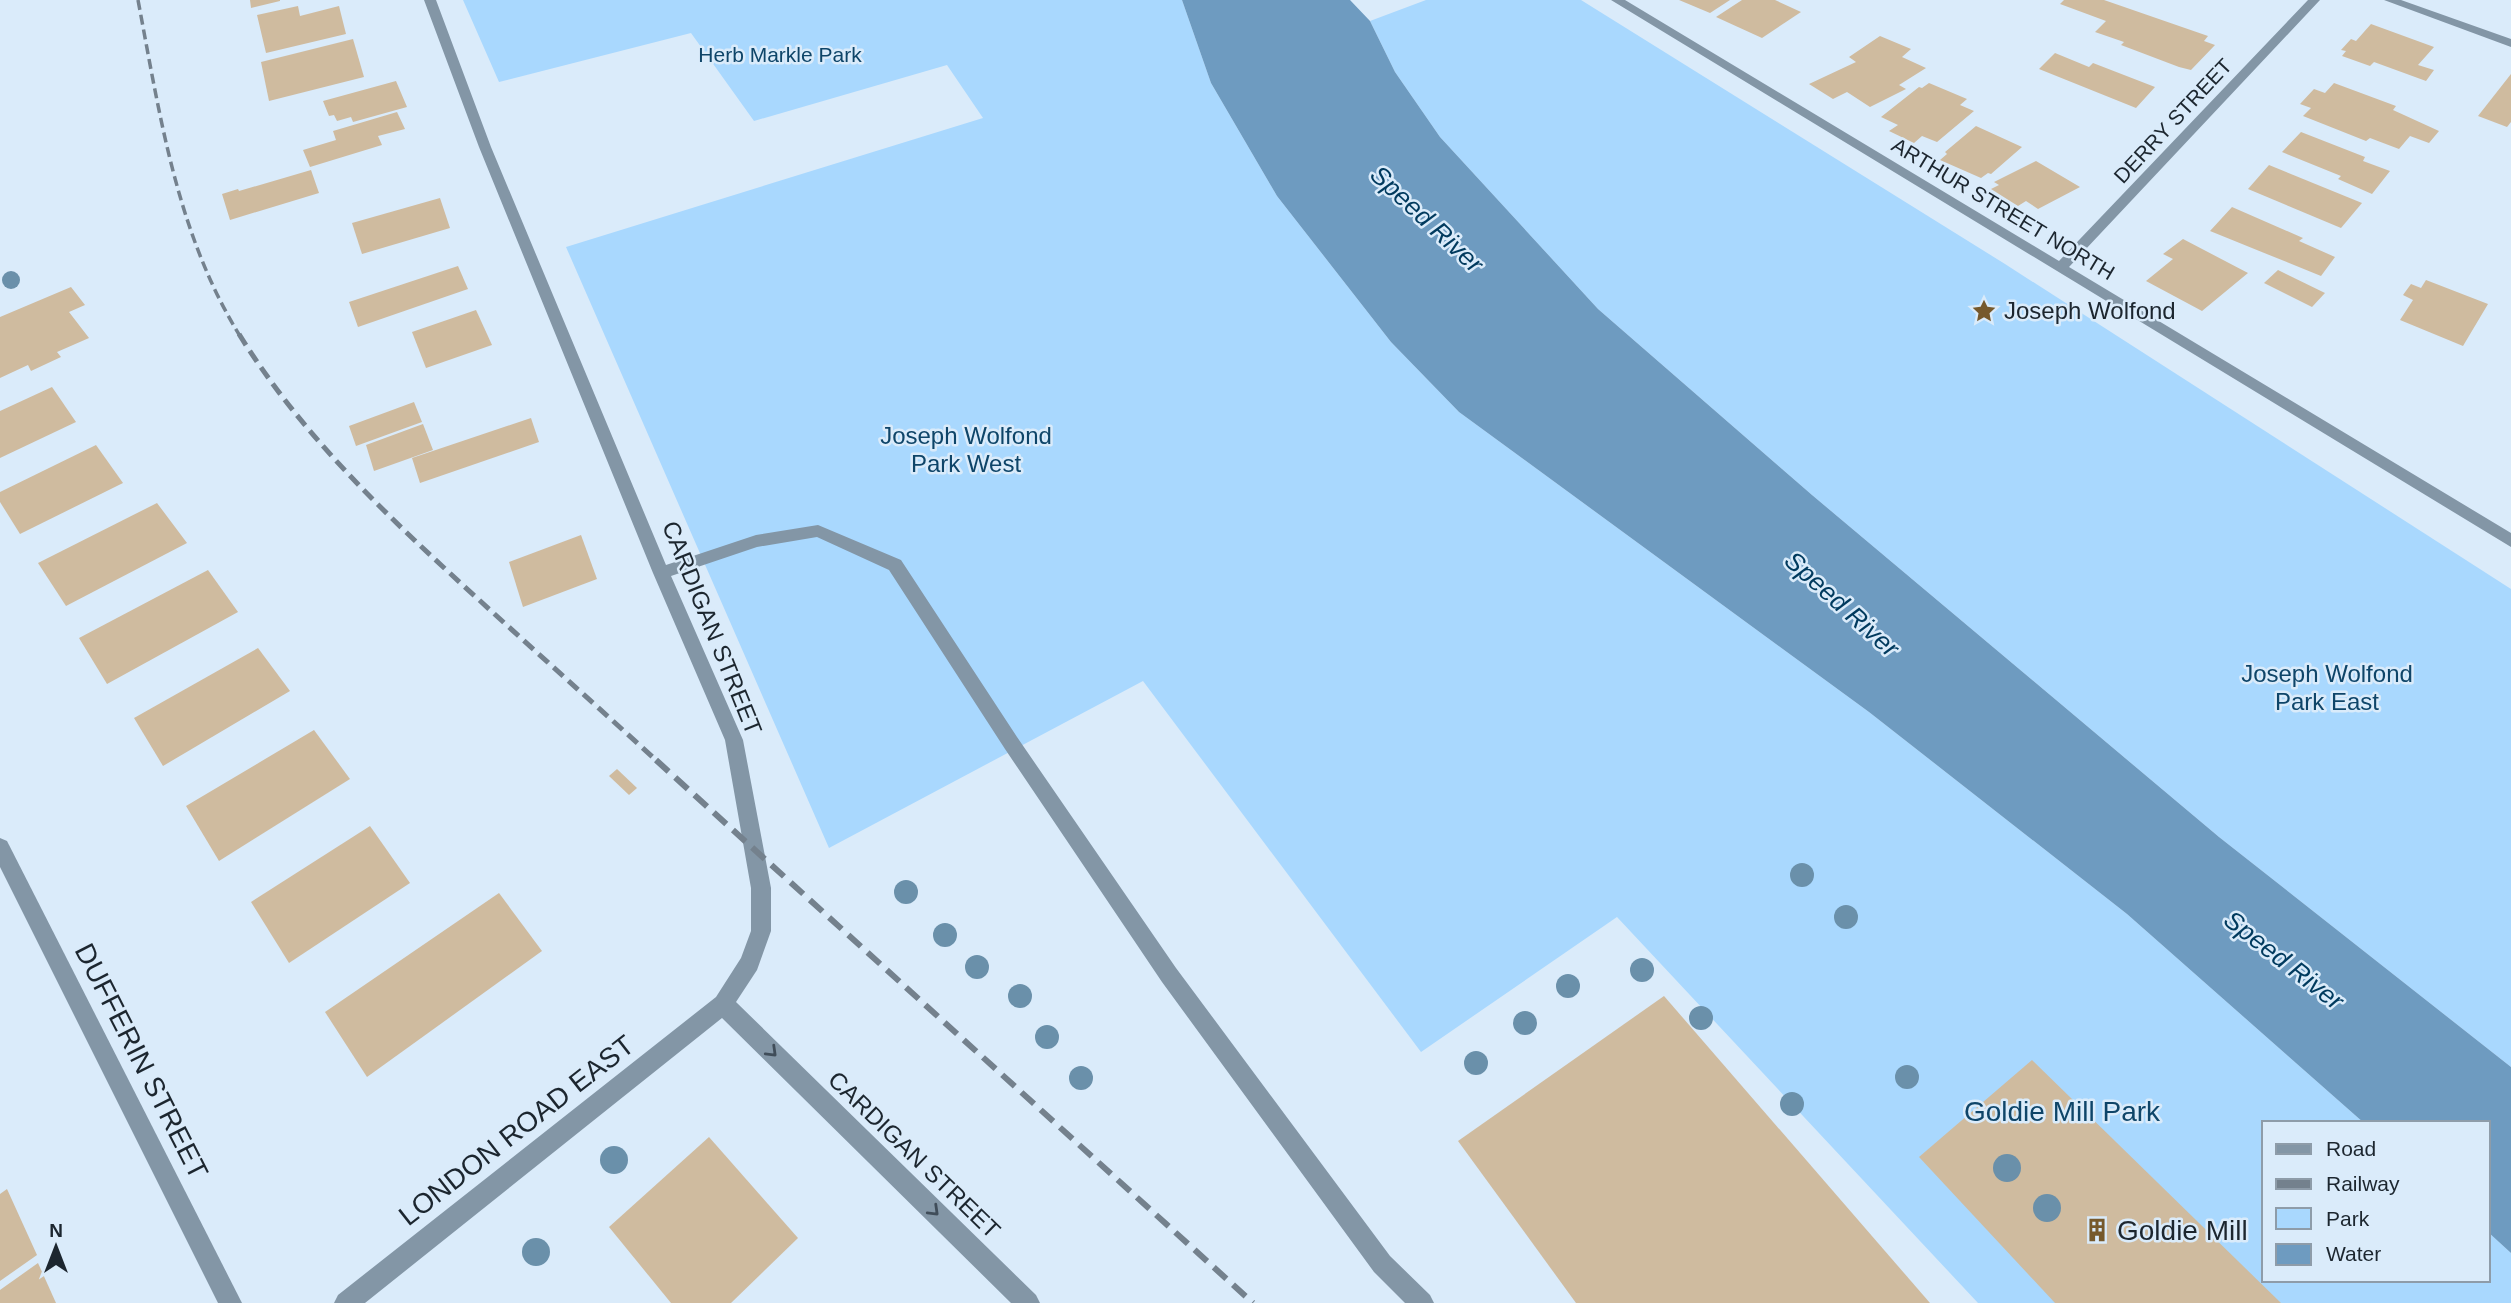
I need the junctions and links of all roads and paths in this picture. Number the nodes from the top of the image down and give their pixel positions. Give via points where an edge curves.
1 (429, 0) edge
2 (1617, 0) edge
3 (2314, 0) edge
4 (2390, 0) edge
5 (2511, 43) edge
6 (2061, 268) junction
7 (2511, 541) edge
8 (661, 573) junction
9 (0, 847) edge
10 (723, 1004) junction
11 (230, 1303) edge
12 (346, 1303) edge
13 (1027, 1303) edge
14 (1422, 1303) edge

1 - 8 street, CARDIGAN STREET
2 - 6 street, ARTHUR STREET NORTH
3 - 6 street, DERRY STREET
4 - 5 street
6 - 7 street, ARTHUR STREET NORTH
8 - 10 street, CARDIGAN STREET via 734,740 761,888 761,931 750,963
8 - 14 street via 756,541 818,531 895,565 1169,975 1382,1265
9 - 11 street, DUFFERIN STREET
10 - 12 street, LONDON ROAD EAST
10 -> 13 street, CARDIGAN STREET

